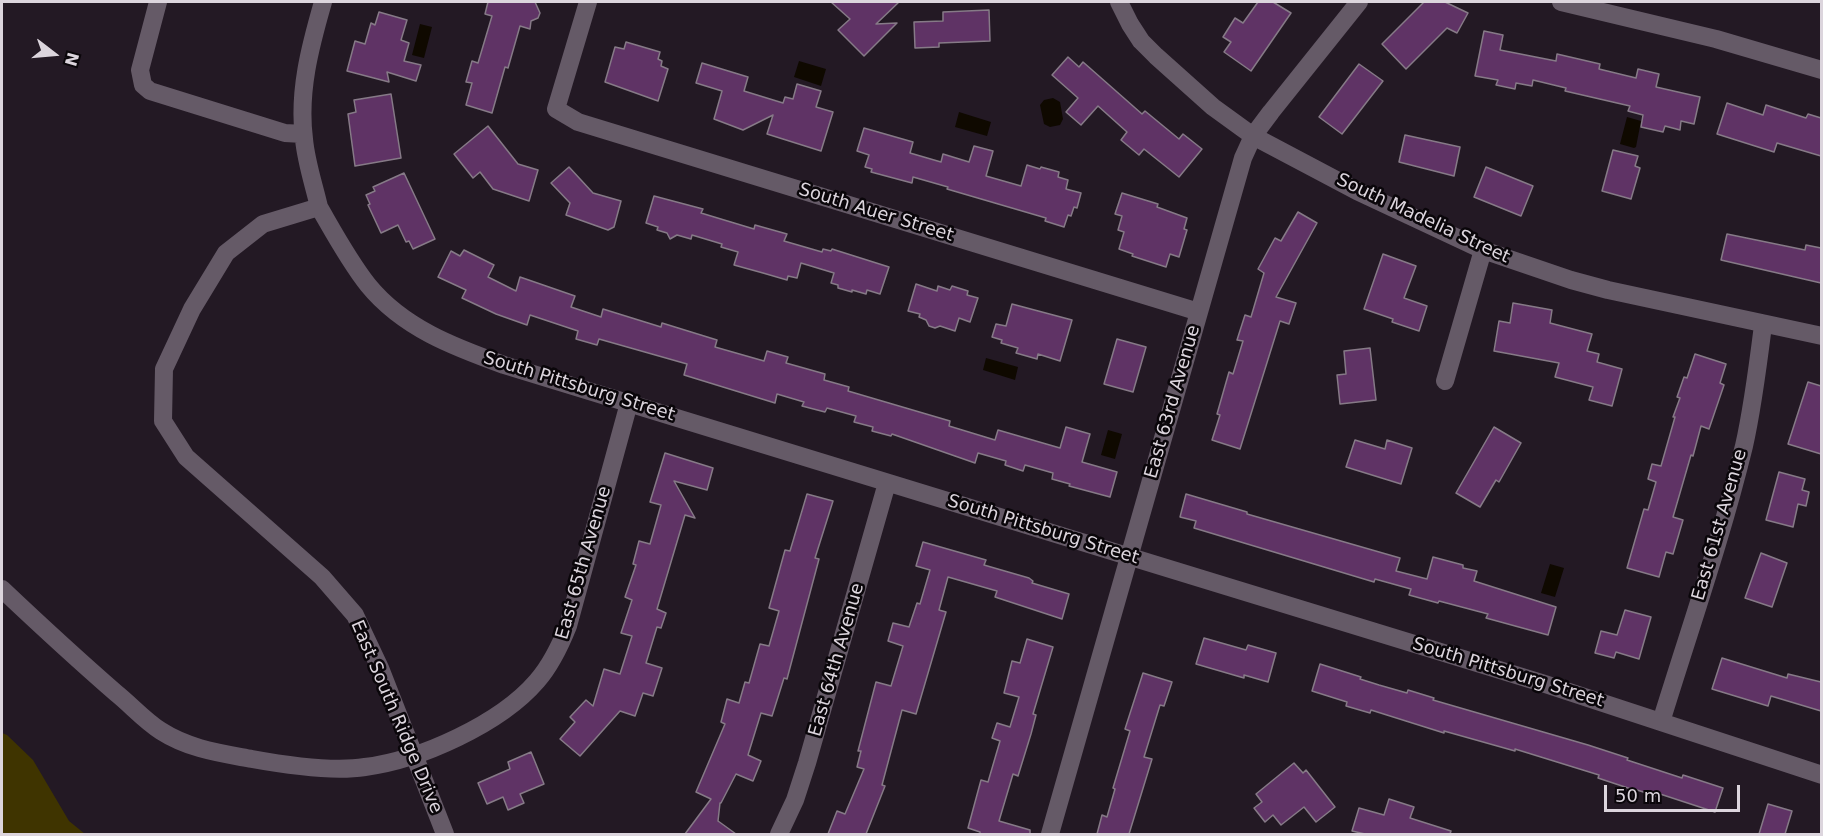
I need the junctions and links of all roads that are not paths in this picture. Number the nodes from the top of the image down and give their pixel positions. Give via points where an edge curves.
1 (158, 2) edge
2 (322, 2) edge
3 (588, 2) edge
4 (1119, 2) edge
5 (1359, 2) edge
6 (1561, 2) edge
7 (1821, 70) edge
8 (303, 134) junction
9 (1253, 136) junction
10 (319, 207) junction
11 (1483, 250) junction
12 (1199, 312) junction
13 (1764, 325) junction
14 (1821, 336) edge
15 (1445, 381) dead end
16 (628, 403) junction
17 (887, 483) junction
18 (1130, 557) junction
19 (2, 589) edge
20 (1661, 722) junction
21 (414, 756) junction
22 (1821, 775) edge
23 (445, 834) edge
24 (779, 834) edge
25 (1050, 834) edge

1 - 8 street via 140,70 143,85 150,91 285,133
2 - 8 street via 302,95
3 - 12 street, South Auer Street via 556,109 578,122
4 - 9 street, South Madelia Street via 1141,41 1156,56 1213,107
5 - 9 street, East 63rd Avenue
6 - 7 street via 1716,39
8 - 10 street
9 - 11 street, South Madelia Street via 1357,191
9 - 12 street, East 63rd Avenue via 1237,177
10 - 16 street, South Pittsburg Street via 368,285 403,318 462,350
10 - 21 street, East South Ridge Drive via 263,224 226,253 192,309 164,369 163,421 186,457 322,577 355,615
11 - 13 street, South Madelia Street via 1608,290
11 - 15 street
12 - 18 street, East 63rd Avenue
13 - 14 street, South Madelia Street
13 - 20 street, East 61st Avenue via 1743,447
16 - 17 street, South Pittsburg Street
16 - 21 street, East 65th Avenue via 557,654 515,703 465,733
17 - 18 street, South Pittsburg Street
17 - 24 street, East 64th Avenue via 807,763
18 - 20 street, South Pittsburg Street
18 - 25 street, East 63rd Avenue
19 - 21 street, East 65th Avenue via 161,731 202,750 319,767 364,768
20 - 22 street, South Pittsburg Street
21 - 23 street, East South Ridge Drive

